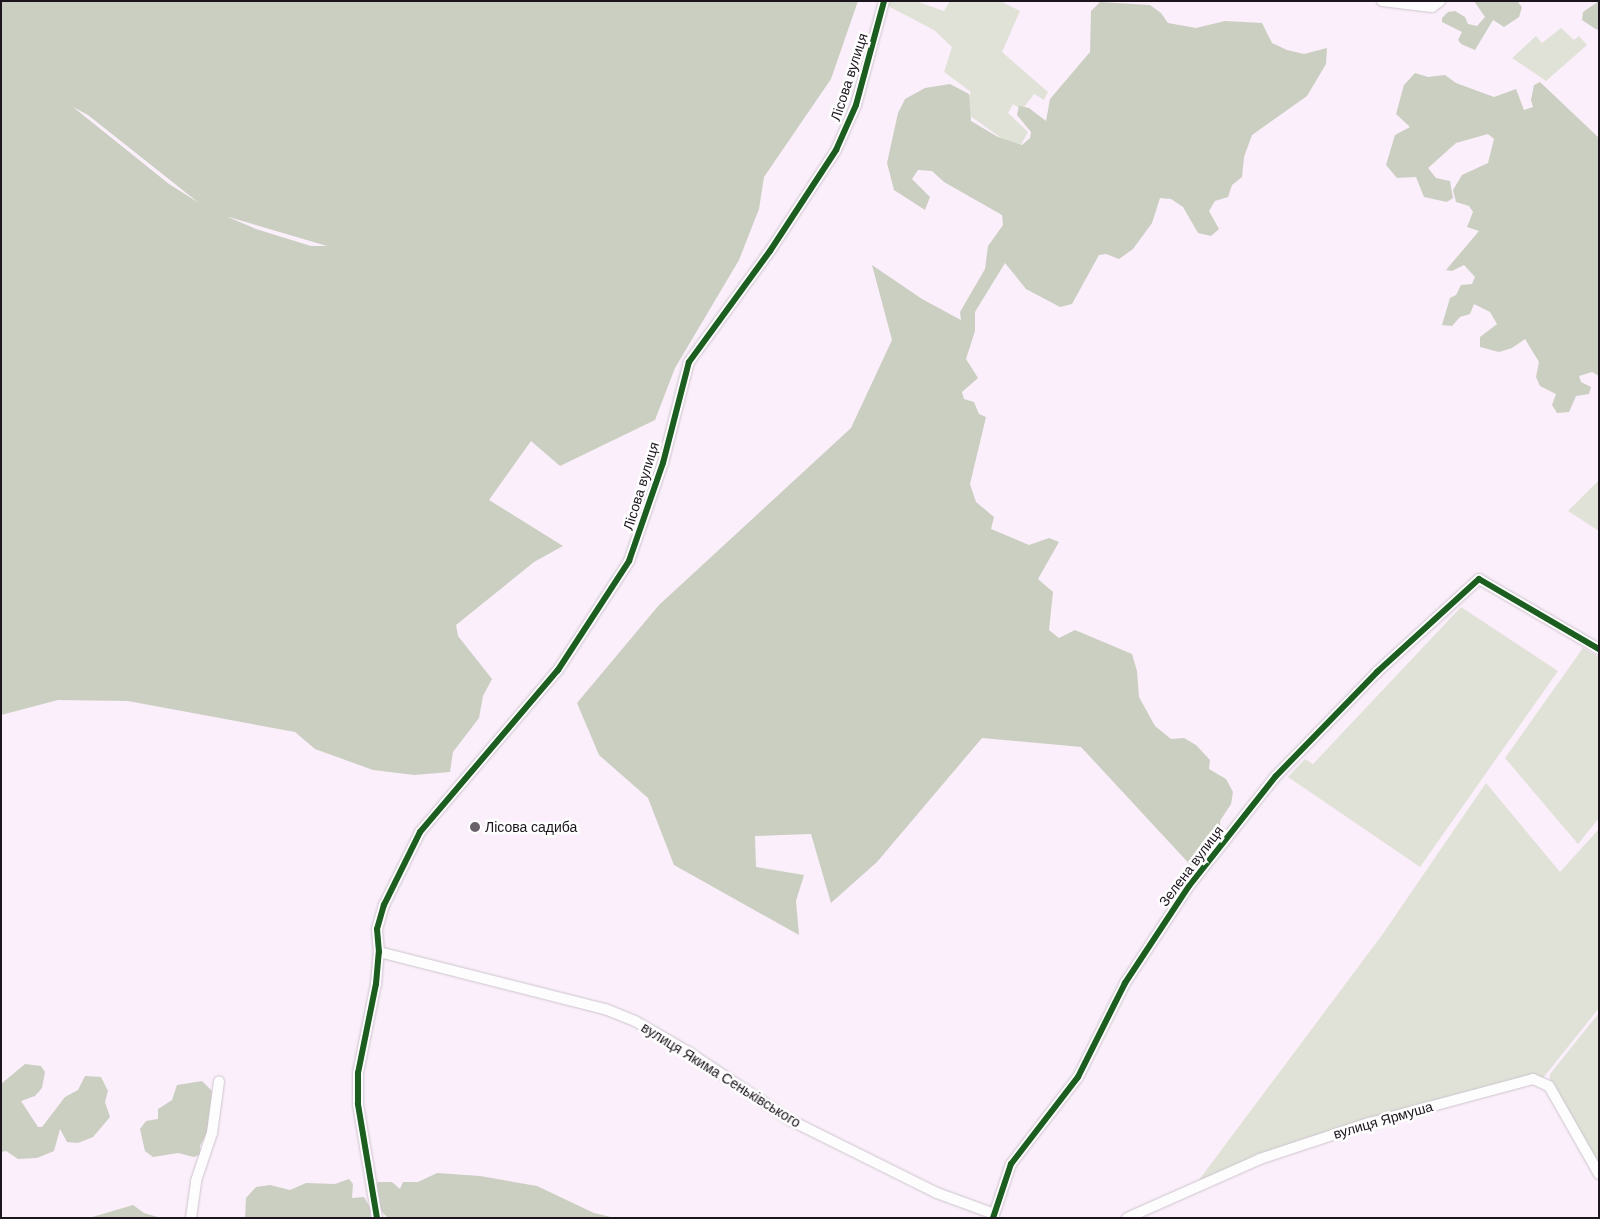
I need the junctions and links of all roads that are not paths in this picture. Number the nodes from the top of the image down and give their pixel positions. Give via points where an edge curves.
1 (884, 1) edge
2 (1382, 1) edge
3 (1440, 1) edge
4 (1599, 649) edge
5 (379, 952) junction
6 (219, 1081) dead end
7 (1599, 1174) edge
8 (993, 1216) edge
9 (191, 1218) edge
10 (377, 1218) edge
11 (1127, 1218) edge

1 - 5 street, Лісова вулиця via 856,105 836,150 770,252 689,362 663,462 629,561 558,670 420,832 384,904 377,929
2 - 3 street via 1432,7
4 - 8 street, Зелена вулиця via 1480,579 1377,672 1283,769 1188,886 1126,983 1078,1077 1010,1164
5 - 8 street, вулиця Якима Сеньківського via 596,1006 635,1021 687,1051 790,1120 937,1194
5 - 10 street, Лісова вулиця via 376,984 361,1052 358,1104
6 - 9 street via 212,1133 196,1181
7 - 11 street, вулиця Ярмуша via 1549,1086 1533,1079 1369,1123 1260,1158

